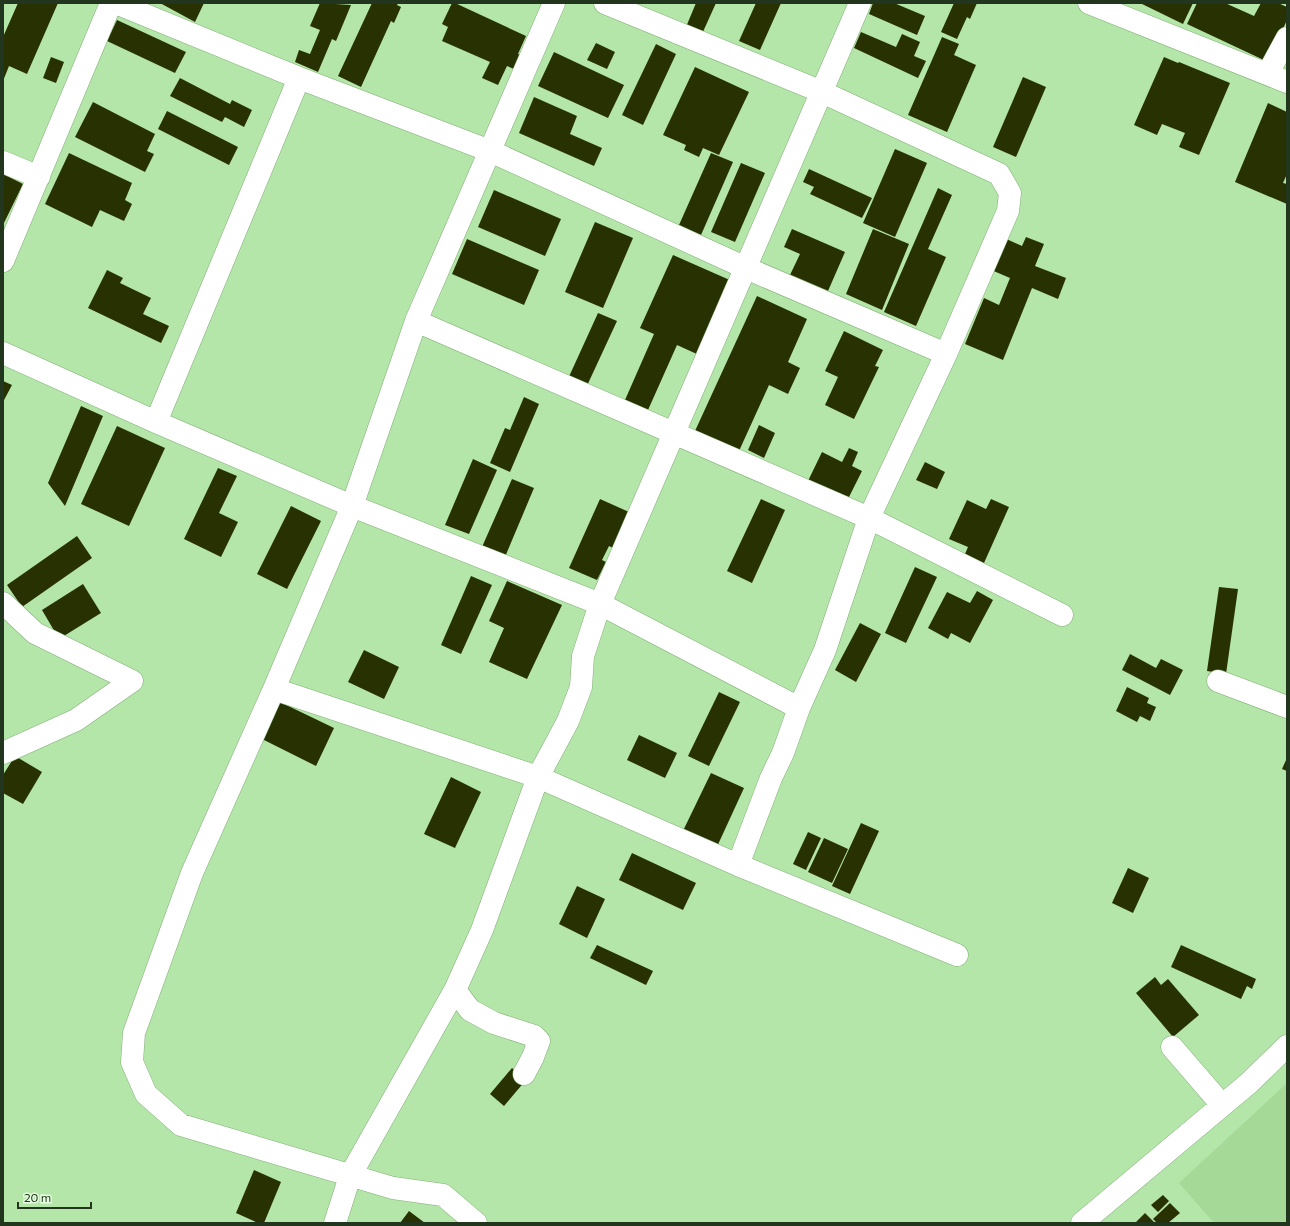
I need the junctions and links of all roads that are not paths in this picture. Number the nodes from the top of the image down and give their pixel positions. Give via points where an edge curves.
1 (111, 3) edge
2 (116, 3) edge
3 (554, 3) edge
4 (605, 3) edge
5 (860, 3) edge
6 (1090, 3) edge
7 (1287, 38) edge
8 (1278, 77) edge
9 (299, 78) junction
10 (822, 92) junction
11 (490, 151) junction
12 (3, 162) edge
13 (39, 177) junction
14 (3, 261) edge
15 (746, 268) junction
16 (416, 321) junction
17 (3, 353) edge
18 (946, 354) junction
19 (156, 422) junction
20 (675, 434) junction
21 (352, 506) junction
22 (869, 518) junction
23 (3, 603) edge
24 (600, 604) junction
25 (1062, 614) dead end
26 (1218, 681) dead end
27 (274, 689) junction
28 (1287, 707) edge
29 (799, 708) junction
30 (3, 753) edge
31 (538, 777) junction
32 (738, 865) junction
33 (957, 954) dead end
34 (455, 990) junction
35 (1287, 1046) edge
36 (1172, 1047) dead end
37 (524, 1074) dead end
38 (1222, 1105) junction
39 (350, 1176) junction
40 (335, 1223) edge
41 (476, 1223) edge
42 (1082, 1223) edge

1 - 13 street
2 - 9 street
3 - 11 street
4 - 10 street
5 - 10 street
6 - 8 street
7 - 8 street
9 - 11 street
9 - 19 street
10 - 15 street
10 - 18 street via 999,174 1010,193 1008,211
11 - 15 street
11 - 16 street
12 - 13 street
13 - 14 street
15 - 18 street
15 - 20 street
16 - 20 street
16 - 21 street
17 - 19 street
18 - 22 street
19 - 21 street
20 - 22 street
20 - 24 street
21 - 24 street
21 - 27 street
22 - 25 street
22 - 29 street via 825,650
23 - 30 street via 35,633 132,681 76,720
24 - 29 street
24 - 31 street via 583,656 581,687 568,721
26 - 28 street
27 - 31 street
27 - 39 street via 192,873 134,1033 132,1062 146,1094 181,1125
29 - 32 street
31 - 32 street
31 - 34 street via 482,930
32 - 33 street
34 - 37 street via 470,1010 494,1023 534,1036 539,1041
34 - 39 street
35 - 38 street
36 - 38 street
38 - 42 street
39 - 40 street
39 - 41 street via 393,1188 443,1195

